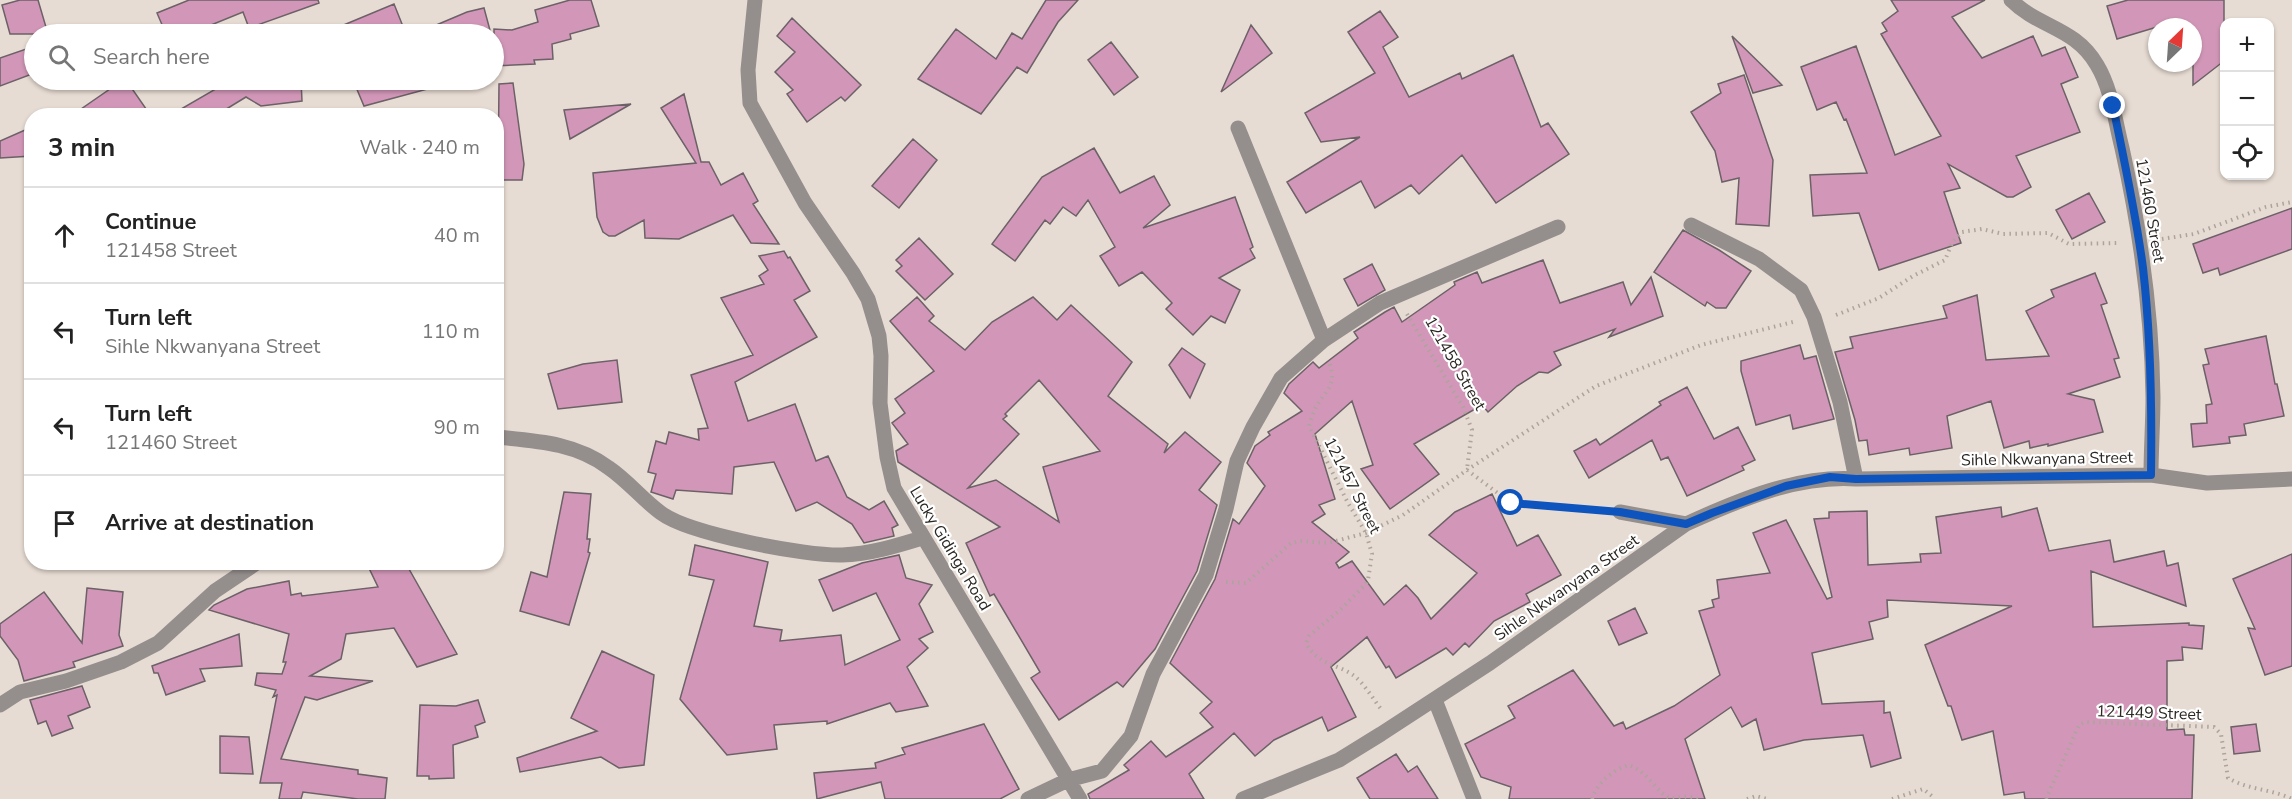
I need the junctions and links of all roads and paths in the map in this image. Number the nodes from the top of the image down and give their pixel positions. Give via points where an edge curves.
1 (755, 0) edge
2 (2011, 0) edge
3 (1238, 128) dead end
4 (2292, 202) edge
5 (1691, 225) dead end
6 (1558, 227) dead end
7 (2139, 242) junction
8 (1396, 297) junction
9 (1324, 340) junction
10 (504, 438) edge
11 (1467, 470) junction
12 (2151, 475) junction
13 (1856, 479) junction
14 (2292, 479) edge
15 (1620, 512) joint
16 (1686, 524) junction
17 (1366, 533) junction
18 (922, 538) junction
19 (246, 570) edge
20 (1206, 575) junction
21 (1435, 700) junction
22 (0, 705) edge
23 (1394, 726) junction
24 (1068, 780) junction
25 (1028, 799) edge
26 (1080, 799) edge
27 (1243, 799) edge
28 (1474, 799) edge
29 (1592, 799) edge
30 (1698, 799) edge
31 (1747, 799) edge
32 (1767, 799) edge
33 (1892, 799) edge
34 (1933, 799) edge
35 (2046, 799) edge
36 (2292, 799) edge

1 - 18 street, Lucky Gidinga Road via 748,70 750,103 805,203 868,299 879,336 880,403 894,488
2 - 7 street, 121460 Street via 2080,42 2098,66 2113,106
3 - 9 street
4 - 7 path via 2266,207 2194,234
5 - 13 street via 1759,259 1801,290 1814,317 1840,402
6 - 8 street
7 - 12 street, 121460 Street via 2153,396
8 - 9 street via 1380,303
8 - 11 path, 121458 Street via 1466,414 1472,429
9 - 17 path, 121457 Street via 1332,371 1330,388 1315,408 1309,426
9 - 20 street via 1281,378 1253,427 1237,461
10 - 18 street via 564,446 589,454 662,513 687,526 727,536 804,553 841,555 872,552
11 - 15 path via 1511,503
11 - 17 path via 1403,514
12 - 13 street, Sihle Nkwanyana Street
12 - 14 street, Sihle Nkwanyana Street via 2207,483
13 - 16 street, Sihle Nkwanyana Street via 1830,477 1786,486
15 - 16 street
16 - 21 street, Sihle Nkwanyana Street
17 - 20 path via 1328,543 1291,543 1246,583 1229,583
17 - 23 path, 121457 Street via 1372,554 1368,580 1306,643 1322,661 1356,677
18 - 24 street, Lucky Gidinga Road
19 - 22 street via 215,591 159,643 121,662 20,692
20 - 24 street via 1153,674 1131,736 1102,771
21 - 23 street, Sihle Nkwanyana Street
21 - 28 street
23 - 27 street, Sihle Nkwanyana Street via 1339,760
24 - 25 street
24 - 26 street, Lucky Gidinga Road
29 - 30 path via 1594,791 1614,771 1628,765 1643,772 1667,797
31 - 32 path
33 - 34 path via 1923,789
35 - 36 path, 121449 Street via 2079,725 2085,722 2214,727 2221,734 2228,778

